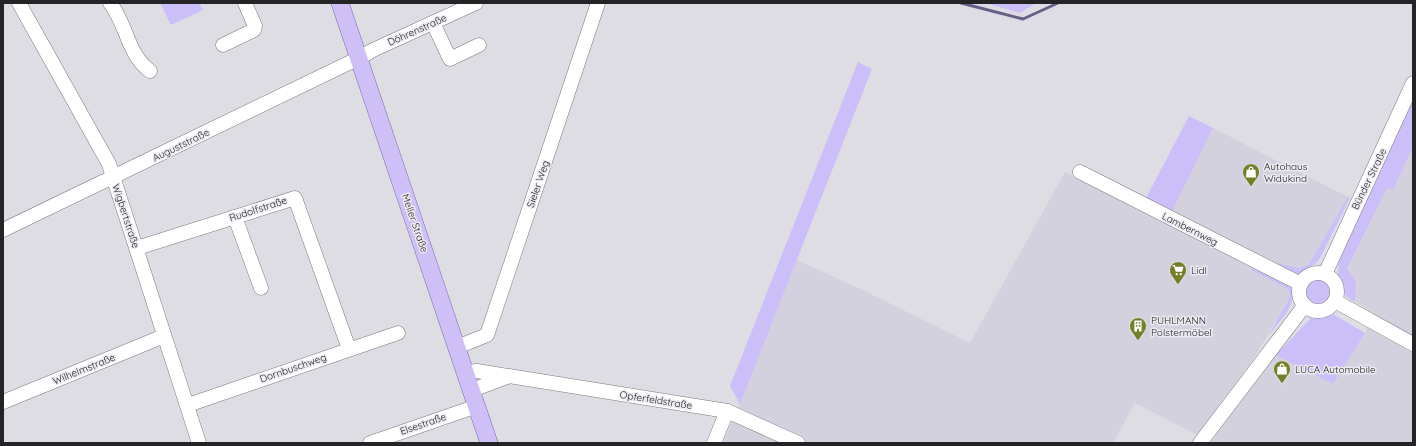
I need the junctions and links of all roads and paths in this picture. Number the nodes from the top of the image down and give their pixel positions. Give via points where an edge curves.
1 (19, 3) edge
2 (110, 3) edge
3 (245, 3) edge
4 (340, 3) edge
5 (476, 3) edge
6 (598, 3) edge
7 (433, 23) junction
8 (224, 45) dead end
9 (479, 45) dead end
10 (359, 58) junction
11 (150, 70) dead end
12 (1413, 83) edge
13 (1080, 172) dead end
14 (113, 178) junction
15 (235, 217) junction
16 (3, 230) edge
17 (137, 248) junction
18 (1325, 274) junction
19 (1301, 284) junction
20 (261, 288) dead end
21 (1335, 301) junction
22 (1304, 305) junction
23 (398, 333) dead end
24 (164, 336) junction
25 (1413, 344) edge
26 (457, 347) junction
27 (349, 349) junction
28 (466, 372) junction
29 (509, 377) junction
30 (472, 390) junction
31 (3, 402) edge
32 (188, 405) junction
33 (477, 406) junction
34 (727, 411) junction
35 (200, 443) edge
36 (370, 443) edge
37 (489, 443) edge
38 (714, 443) edge
39 (798, 443) edge
40 (1200, 443) edge

1 - 14 street, Wigbertstraße via 109,164
2 - 11 street via 134,54 140,64
3 - 8 street via 255,26 254,30
4 - 10 main road, Meller Straße
5 - 7 street, Döhrenstraße
6 - 26 street, Sieler Weg via 487,335
7 - 9 street via 450,59
7 - 10 street, Döhrenstraße
10 - 14 street, Auguststraße
10 - 26 main road, Meller Straße
12 - 18 street, Bünder Straße
13 - 19 street, Lambernweg
14 - 16 street, Auguststraße
14 - 17 street, Wigbertstraße
15 - 17 street, Rudolfstraße
15 - 20 street
15 - 27 street, Rudolfstraße via 295,198
17 - 24 street, Wigbertstraße
18 - 19 street via 1308,276
18 - 21 street via 1337,288
19 - 22 street via 1300,295
21 - 22 street via 1332,306 1321,311
21 - 25 street
22 - 40 street
23 - 27 street, Dornbuschweg
24 - 31 street, Wilhelmstraße
24 - 32 street, Wigbertstraße
26 - 28 main road, Meller Straße
27 - 32 street, Dornbuschweg
28 - 29 street, Opferfeldstraße
28 - 30 main road, Meller Straße
29 - 30 street, Opferfeldstraße
29 - 34 street, Opferfeldstraße
30 - 33 main road, Meller Straße
32 - 35 street, Wigbertstraße
33 - 36 street, Elsestraße
33 - 37 main road, Meller Straße
34 - 38 street
34 - 39 street, Opferfeldstraße

